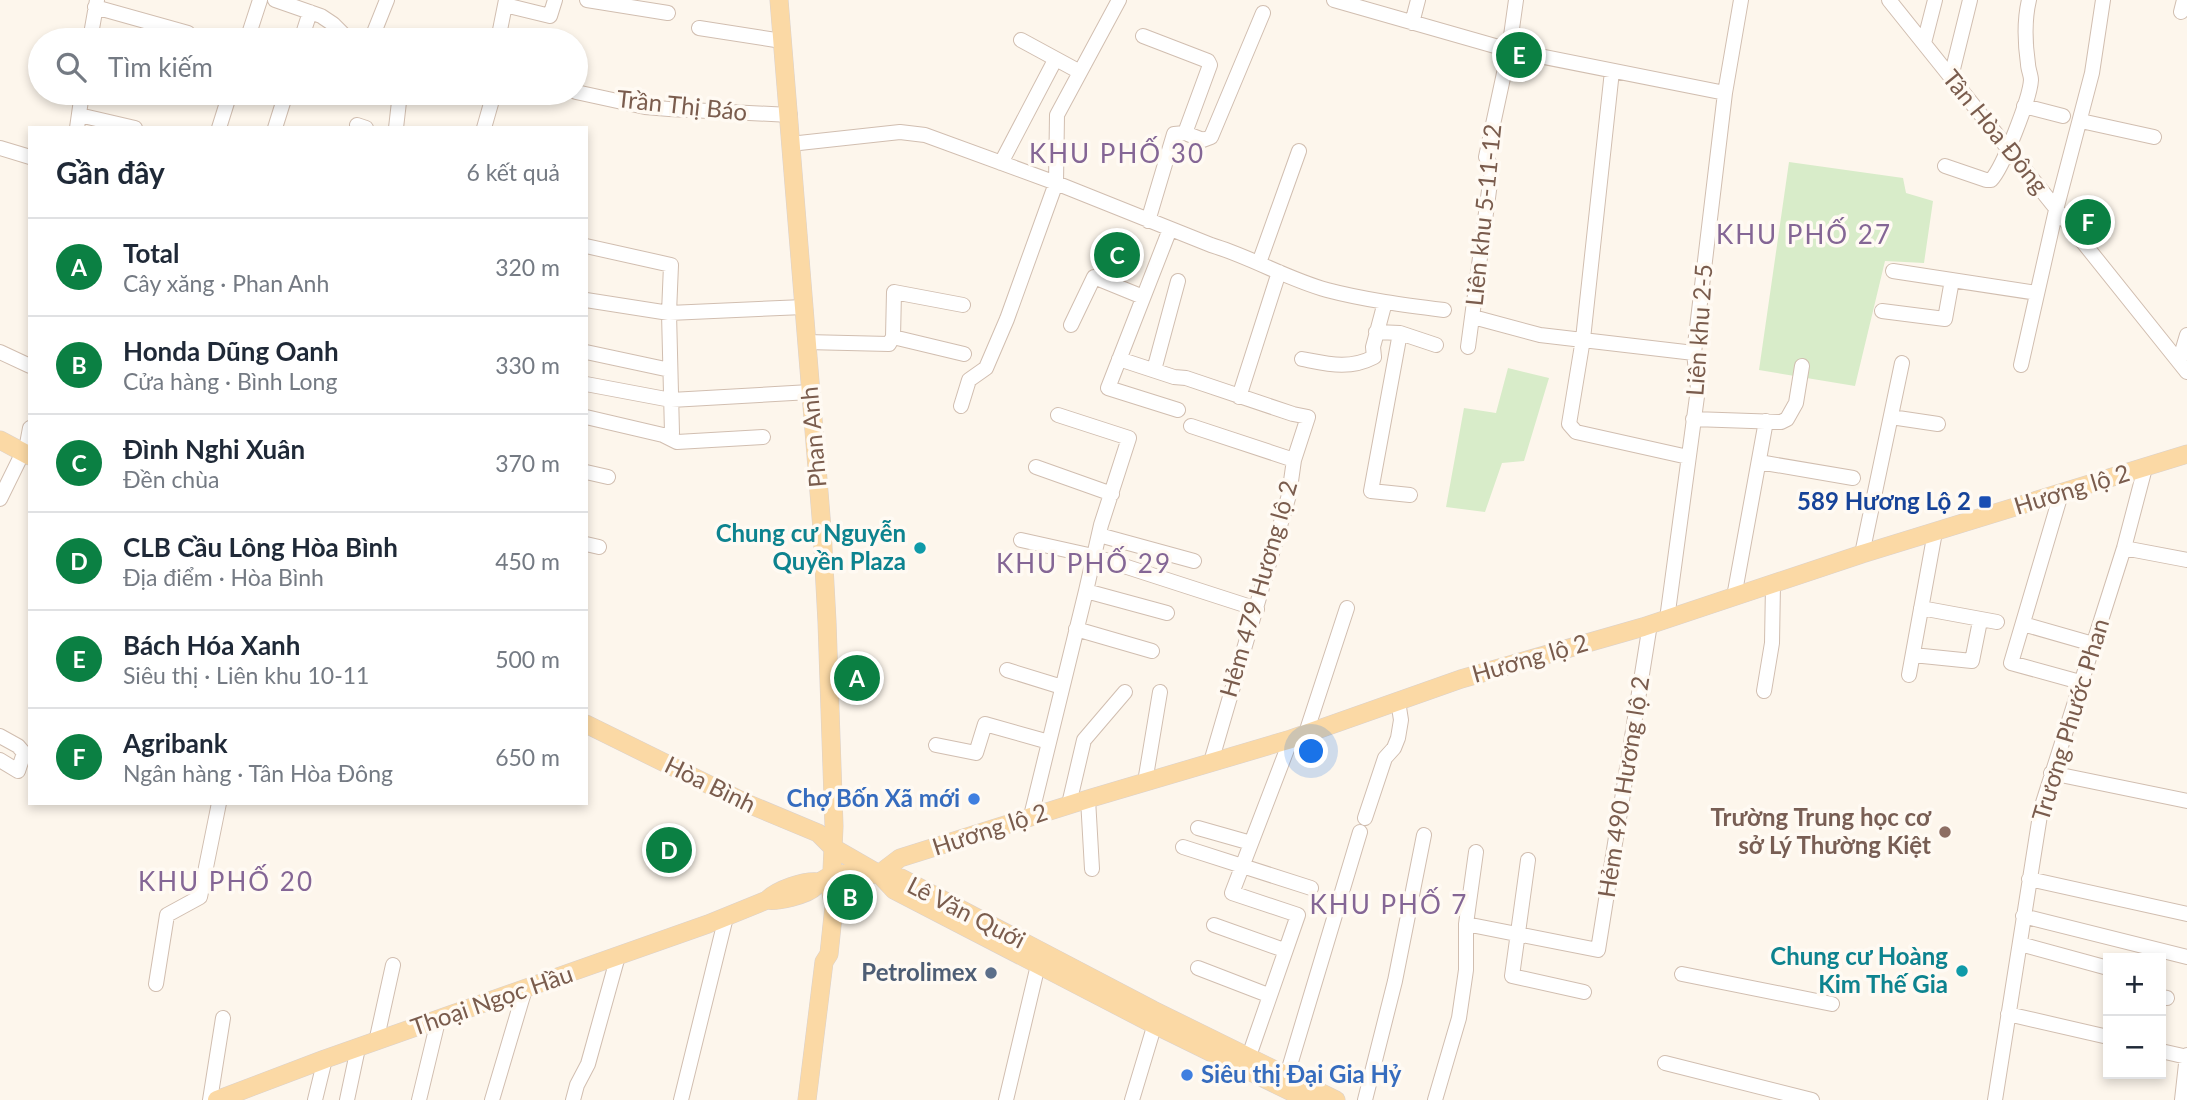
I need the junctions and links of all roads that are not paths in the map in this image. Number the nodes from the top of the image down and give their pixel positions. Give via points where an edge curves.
1 (260, 0) edge
2 (275, 0) edge
3 (387, 0) edge
4 (555, 0) edge
5 (587, 0) edge
6 (779, 0) edge
7 (1119, 0) edge
8 (1334, 0) edge
9 (1418, 0) edge
10 (1516, 0) edge
11 (1741, 0) edge
12 (1889, 0) edge
13 (1935, 0) edge
14 (1970, 0) edge
15 (2029, 0) edge
16 (2103, 0) edge
17 (505, 3) edge
18 (620, 3) edge
19 (96, 4) edge
20 (1360, 4) edge
21 (310, 12) junction
22 (668, 13) dead end
23 (1263, 13) dead end
24 (1412, 23) junction
25 (92, 28) edge
26 (172, 28) edge
27 (251, 28) edge
28 (305, 28) edge
29 (336, 28) edge
30 (375, 28) edge
31 (500, 28) edge
32 (699, 28) dead end
33 (1143, 36) dead end
34 (1021, 40) dead end
35 (782, 41) junction
36 (1924, 43) junction
37 (1509, 50) junction
38 (1055, 60) junction
39 (1612, 71) junction
40 (1080, 72) junction
41 (1951, 77) junction
42 (1725, 93) junction
43 (588, 94) edge
44 (226, 105) edge
45 (282, 105) edge
46 (399, 105) edge
47 (491, 105) edge
48 (2024, 106) junction
49 (790, 115) junction
50 (2063, 117) dead end
51 (2081, 121) junction
52 (78, 122) edge
53 (116, 126) edge
54 (220, 126) edge
55 (276, 126) edge
56 (396, 126) edge
57 (485, 126) edge
58 (1185, 133) junction
59 (2154, 137) dead end
60 (790, 144) junction
61 (0, 148) edge
62 (2008, 149) junction
63 (1299, 151) dead end
64 (28, 156) edge
65 (1001, 163) junction
66 (1945, 166) dead end
67 (1056, 183) junction
68 (2056, 210) junction
69 (1149, 221) junction
70 (1170, 229) junction
71 (588, 246) edge
72 (1259, 263) junction
73 (1893, 271) dead end
74 (1279, 272) junction
75 (1952, 280) junction
76 (1178, 281) dead end
77 (2037, 293) junction
78 (1143, 297) junction
79 (588, 300) edge
80 (1385, 302) junction
81 (963, 305) dead end
82 (804, 307) junction
83 (1444, 310) dead end
84 (1882, 311) dead end
85 (669, 313) junction
86 (1473, 317) junction
87 (1070, 325) dead end
88 (1376, 332) junction
89 (1401, 333) junction
90 (2187, 335) edge
91 (893, 337) junction
92 (1583, 339) junction
93 (806, 342) junction
94 (1436, 345) dead end
95 (1468, 347) dead end
96 (0, 352) edge
97 (588, 352) edge
98 (1694, 353) junction
99 (964, 354) dead end
100 (1119, 359) junction
101 (1302, 359) dead end
102 (1902, 363) dead end
103 (28, 365) edge
104 (2021, 365) dead end
105 (1802, 366) dead end
106 (2183, 367) edge
107 (670, 370) junction
108 (1154, 370) junction
109 (588, 384) edge
110 (810, 392) junction
111 (1239, 397) junction
112 (671, 400) junction
113 (961, 406) dead end
114 (1178, 410) dead end
115 (1058, 415) dead end
116 (588, 417) edge
117 (1891, 417) junction
118 (1693, 419) junction
119 (1766, 421) junction
120 (1938, 424) dead end
121 (1191, 426) dead end
122 (0, 430) edge
123 (663, 435) junction
124 (763, 437) dead end
125 (0, 440) edge
126 (28, 445) edge
127 (2187, 454) edge
128 (1688, 457) junction
129 (1294, 460) junction
130 (1759, 462) junction
131 (1036, 467) dead end
132 (2145, 468) junction
133 (588, 472) edge
134 (608, 477) dead end
135 (1853, 478) dead end
136 (1112, 494) junction
137 (2061, 494) junction
138 (1409, 495) dead end
139 (0, 499) edge
140 (1935, 532) junction
141 (1099, 535) junction
142 (1021, 540) dead end
143 (2124, 548) junction
144 (1862, 554) junction
145 (1093, 556) junction
146 (2187, 560) edge
147 (1194, 561) dead end
148 (1773, 584) junction
149 (1086, 591) junction
150 (1734, 597) junction
151 (1347, 608) dead end
152 (1921, 608) junction
153 (1257, 609) junction
154 (1167, 614) dead end
155 (1980, 621) junction
156 (1658, 622) junction
157 (1997, 622) dead end
158 (2023, 624) junction
159 (1076, 629) junction
160 (2093, 644) junction
161 (1152, 651) dead end
162 (1913, 655) junction
163 (1007, 670) dead end
164 (1909, 676) dead end
165 (2080, 682) junction
166 (1062, 687) junction
167 (1764, 691) dead end
168 (1125, 692) dead end
169 (1160, 692) dead end
170 (1398, 701) junction
171 (588, 725) edge
172 (0, 736) edge
173 (588, 736) edge
174 (1298, 736) junction
175 (1049, 741) junction
176 (936, 745) dead end
177 (0, 760) edge
178 (1211, 762) junction
179 (2051, 773) junction
180 (1145, 782) junction
181 (1088, 799) junction
182 (2187, 801) edge
183 (1069, 804) junction
184 (219, 805) edge
185 (1031, 816) junction
186 (1198, 828) dead end
187 (1424, 835) dead end
188 (1251, 843) junction
189 (832, 847) junction
190 (1184, 847) dead end
191 (1476, 852) dead end
192 (1528, 860) dead end
193 (1242, 865) junction
194 (1092, 869) dead end
195 (879, 874) junction
196 (2029, 879) junction
197 (827, 883) junction
198 (1311, 888) dead end
199 (2187, 914) edge
200 (2023, 916) junction
201 (726, 917) junction
202 (1466, 924) junction
203 (1214, 925) dead end
204 (1517, 935) junction
205 (2020, 944) junction
206 (1284, 950) junction
207 (618, 956) junction
208 (2187, 957) edge
209 (393, 965) dead end
210 (1038, 965) junction
211 (2103, 967) edge
212 (1198, 968) dead end
213 (1682, 974) dead end
214 (156, 984) dead end
215 (525, 989) junction
216 (1584, 992) dead end
217 (1268, 995) junction
218 (1832, 1004) dead end
219 (2008, 1014) junction
220 (223, 1018) dead end
221 (1156, 1018) junction
222 (438, 1021) junction
223 (2103, 1036) edge
224 (376, 1042) junction
225 (358, 1048) junction
226 (2166, 1052) edge
227 (1249, 1056) junction
228 (2187, 1057) edge
229 (325, 1059) junction
230 (1665, 1063) dead end
231 (1287, 1075) junction
232 (1311, 1096) edge
233 (210, 1100) edge
234 (217, 1100) edge
235 (315, 1100) edge
236 (347, 1100) edge
237 (419, 1100) edge
238 (492, 1100) edge
239 (573, 1100) edge
240 (681, 1100) edge
241 (807, 1100) edge
242 (1006, 1100) edge
243 (1132, 1100) edge
244 (1336, 1100) edge
245 (1365, 1100) edge
246 (1436, 1100) edge
247 (1812, 1100) edge
248 (1995, 1100) edge
249 (2182, 1100) edge

1 - 27 street
2 - 21 street
3 - 30 street
4 - 17 street via 550,16
5 - 18 street
6 - 35 main road, Phan Anh
7 - 40 street
8 - 20 street
9 - 24 street
10 - 37 street, Liên khu 5-11-12
11 - 42 street, Liên khu 2-5
12 - 36 street, Tân Hòa Đông
13 - 36 street
14 - 41 street
15 - 48 street via 2025,16 2031,80
16 - 51 street
17 - 31 street
18 - 22 street
19 - 25 street
19 - 26 street
20 - 24 street
21 - 28 street
21 - 29 street
23 - 58 street via 1211,137
24 - 37 street
32 - 35 street
33 - 58 street via 1210,65
34 - 38 street
35 - 49 main road, Phan Anh
36 - 41 street, Tân Hòa Đông
37 - 39 street
37 - 86 street, Liên khu 5-11-12 via 1486,157 1492,168
38 - 40 street
38 - 65 street
39 - 42 street
39 - 92 street
40 - 67 street via 1056,116
41 - 62 street, Tân Hòa Đông
42 - 98 street, Liên khu 2-5
43 - 49 street, Trần Thị Báo via 657,108
44 - 54 street
45 - 55 street
46 - 56 street
47 - 57 street
48 - 50 street
48 - 62 street
49 - 60 main road, Phan Anh
51 - 59 street
51 - 68 street
52 - 53 street
58 - 69 street via 1174,135
60 - 65 street via 913,133
60 - 82 main road, Phan Anh
61 - 64 street
62 - 66 street via 1991,180
62 - 68 street, Tân Hòa Đông
63 - 72 street
65 - 67 street
67 - 69 street
67 - 113 street via 1007,319 986,368 969,380
68 - 77 street
68 - 106 street, Tân Hòa Đông
69 - 70 street
70 - 72 street
70 - 78 street
71 - 85 street via 671,265
72 - 74 street
73 - 75 street
74 - 80 street via 1325,289
74 - 111 street
75 - 77 street
75 - 84 street via 1945,319
76 - 108 street
77 - 104 street
78 - 87 street via 1094,277
78 - 100 street
79 - 85 street
80 - 83 street
80 - 88 street
81 - 91 street via 894,292
82 - 85 street
82 - 93 main road, Phan Anh
85 - 107 street
86 - 92 street via 1541,335
86 - 95 street, Liên khu 5-11-12
88 - 89 street
88 - 101 street via 1374,357 1352,366
89 - 94 street
89 - 138 street via 1371,491
90 - 106 street
91 - 93 street via 889,344
91 - 99 street
92 - 98 street
92 - 128 street via 1569,424 1576,432
93 - 110 main road, Phan Anh
96 - 103 street
97 - 107 street
98 - 118 street, Liên khu 2-5 via 1698,389
100 - 108 street
100 - 114 street via 1108,388
102 - 117 street
105 - 119 street via 1792,413 1781,422
107 - 112 street
108 - 111 street
109 - 112 street
110 - 112 street
110 - 189 main road, Phan Anh via 828,640
111 - 129 street, Hẻm 479 Hương lộ 2 via 1307,416
112 - 123 street via 672,433
115 - 136 street via 1129,437
116 - 123 street
117 - 120 street
117 - 144 street
118 - 119 street
118 - 128 street, Liên khu 2-5
119 - 130 street
121 - 129 street
122 - 126 main road
123 - 124 street via 677,442
125 - 126 main road
126 - 139 street
127 - 132 main road, Hương lộ 2
128 - 156 street, Liên khu 2-5
129 - 153 street, Hẻm 479 Hương lộ 2 via 1289,495
130 - 135 street
130 - 150 street
131 - 136 street
132 - 137 main road, Hương lộ 2
132 - 143 street, Trương Phước Phan
133 - 134 street
136 - 141 street
137 - 140 main road, Hương lộ 2
137 - 158 street
140 - 144 main road, Hương lộ 2
140 - 152 street
141 - 145 street
141 - 147 street
142 - 145 street
143 - 146 street
143 - 160 street, Trương Phước Phan
144 - 148 main road, Hương lộ 2
145 - 149 street
145 - 153 street
148 - 150 main road, Hương lộ 2
148 - 167 street via 1772,643
149 - 154 street
149 - 159 street
150 - 156 main road, Hương lộ 2
151 - 174 street
152 - 155 street
152 - 162 street
153 - 178 street, Hẻm 479 Hương lộ 2
155 - 157 street
155 - 162 street via 1972,661
156 - 170 main road, Hương lộ 2
156 - 204 street, Hẻm 490 Hương lộ 2 via 1598,950
158 - 160 street
158 - 165 street via 2011,663
159 - 161 street
159 - 166 street
160 - 165 street, Trương Phước Phan
162 - 164 street
163 - 166 street
165 - 179 street, Trương Phước Phan
166 - 175 street
168 - 183 street via 1084,740
169 - 180 street
170 - 174 main road, Hương lộ 2
170 - 231 street via 1398,738 1385,758
171 - 189 main road, Hòa Bình via 818,834
172 - 177 street via 24,754 18,771
173 - 189 main road, Hòa Bình via 815,846
174 - 178 main road, Hương lộ 2
174 - 188 street
175 - 176 street via 985,724 976,753
175 - 185 street
178 - 180 main road, Hương lộ 2
179 - 182 street
179 - 196 street, Trương Phước Phan
180 - 181 main road, Hương lộ 2
181 - 183 main road, Hương lộ 2
181 - 194 street
183 - 185 main road, Hương lộ 2
184 - 214 street via 200,897 167,915
185 - 195 main road, Hương lộ 2 via 900,858
186 - 188 street
187 - 245 street
188 - 193 street
189 - 195 main road, Hòa Bình
189 - 197 main road, Phan Anh
190 - 193 street
191 - 202 street
192 - 204 street
193 - 198 street
193 - 206 street via 1232,893 1298,915
195 - 197 main road, Thoại Ngọc Hầu
195 - 210 main road, Lê Văn Quới via 894,890
195 - 221 main road, Lê Văn Quới via 901,878
196 - 199 street
196 - 200 street, Trương Phước Phan
197 - 201 main road, Thoại Ngọc Hầu via 811,881
197 - 241 main road, Phan Anh via 833,918
200 - 205 street, Trương Phước Phan
200 - 208 street
201 - 207 main road, Thoại Ngọc Hầu
201 - 240 street
202 - 204 street
202 - 246 street via 1459,1018
203 - 206 street
204 - 216 street via 1511,976
205 - 211 street
205 - 219 street, Trương Phước Phan
206 - 217 street
207 - 215 main road, Thoại Ngọc Hầu
207 - 239 street via 588,1064
209 - 224 street
210 - 221 main road, Lê Văn Quới
210 - 242 street
212 - 217 street
213 - 218 street
215 - 222 main road, Thoại Ngọc Hầu
215 - 238 street
217 - 227 street
219 - 223 street
219 - 248 street, Trương Phước Phan
220 - 233 street
221 - 227 main road, Lê Văn Quới
221 - 232 main road, Lê Văn Quới
221 - 243 street
222 - 224 main road, Thoại Ngọc Hầu
222 - 237 street
224 - 225 main road, Thoại Ngọc Hầu
225 - 229 main road, Thoại Ngọc Hầu
225 - 236 street
226 - 228 street
227 - 231 main road, Lê Văn Quới
228 - 249 street
229 - 234 main road, Thoại Ngọc Hầu
229 - 235 street
230 - 247 street
231 - 232 main road, Lê Văn Quới
232 - 244 main road, Lê Văn Quới

